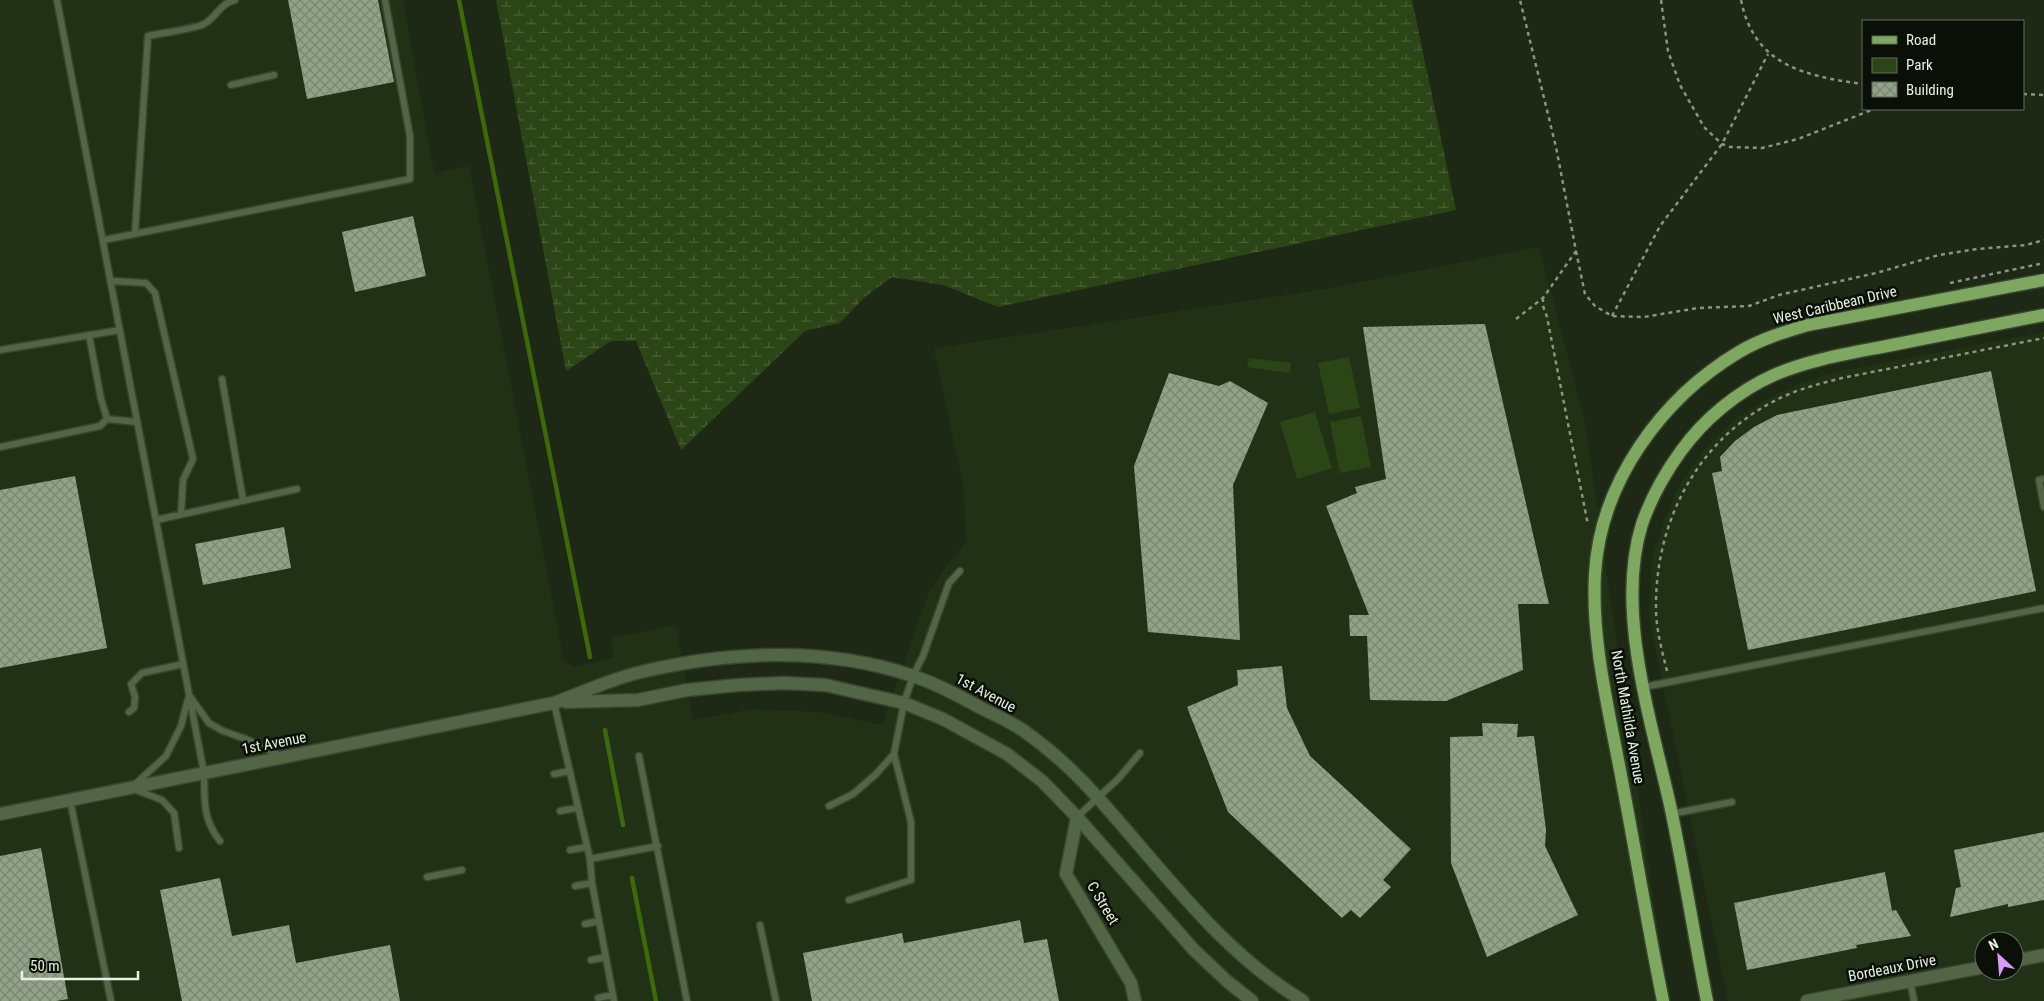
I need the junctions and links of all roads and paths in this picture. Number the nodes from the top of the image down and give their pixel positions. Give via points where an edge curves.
1 (57, 0) edge
2 (235, 0) edge
3 (385, 0) edge
4 (1520, 0) edge
5 (1661, 0) edge
6 (1741, 0) edge
7 (1768, 54) junction
8 (274, 75) dead end
9 (1862, 84) edge
10 (231, 85) dead end
11 (2024, 94) edge
12 (2044, 95) edge
13 (1872, 110) edge
14 (1722, 144) junction
15 (135, 233) junction
16 (104, 240) junction
17 (2044, 240) edge
18 (1576, 251) junction
19 (2044, 280) edge
20 (111, 281) junction
21 (1543, 298) junction
22 (2044, 315) edge
23 (1612, 316) junction
24 (1516, 319) dead end
25 (120, 330) junction
26 (89, 335) junction
27 (2044, 338) edge
28 (0, 350) edge
29 (222, 379) dead end
30 (107, 419) junction
31 (137, 422) junction
32 (1642, 444) joint
33 (0, 447) edge
34 (2044, 479) edge
35 (297, 489) dead end
36 (243, 500) junction
37 (2044, 506) edge
38 (181, 514) junction
39 (156, 520) junction
40 (1588, 525) dead end
41 (960, 571) dead end
42 (2044, 608) edge
43 (183, 664) junction
44 (913, 676) junction
45 (1669, 682) junction
46 (1644, 687) junction
47 (189, 695) junction
48 (554, 702) junction
49 (904, 702) junction
50 (129, 712) dead end
51 (1140, 753) dead end
52 (894, 754) junction
53 (640, 756) dead end
54 (285, 758) junction
55 (569, 771) junction
56 (204, 773) junction
57 (554, 774) dead end
58 (131, 788) junction
59 (1098, 797) junction
60 (70, 800) junction
61 (1732, 802) dead end
62 (829, 806) dead end
63 (577, 808) junction
64 (560, 811) dead end
65 (0, 814) edge
66 (1672, 814) junction
67 (1077, 816) junction
68 (220, 841) dead end
69 (658, 846) junction
70 (586, 847) junction
71 (178, 848) dead end
72 (570, 850) dead end
73 (590, 859) junction
74 (462, 870) dead end
75 (427, 877) dead end
76 (592, 882) junction
77 (575, 886) dead end
78 (850, 900) dead end
79 (600, 921) junction
80 (584, 924) dead end
81 (760, 925) dead end
82 (2044, 955) edge
83 (606, 956) junction
84 (2024, 959) edge
85 (590, 960) dead end
86 (1974, 968) edge
87 (1910, 981) junction
88 (598, 998) dead end
89 (614, 998) edge
90 (111, 1001) edge
91 (687, 1001) edge
92 (776, 1001) edge
93 (1135, 1001) edge
94 (1252, 1001) edge
95 (1303, 1001) edge
96 (1663, 1001) edge
97 (1707, 1001) edge
98 (1806, 1001) edge
99 (1914, 1001) edge

1 - 16 lane
2 - 15 lane via 223,5 203,24 148,36
3 - 15 lane via 410,136 410,179
4 - 18 path via 1556,147
5 - 14 path via 1668,51 1680,85 1704,127
6 - 7 path via 1756,40
7 - 9 path via 1792,68
7 - 14 path
8 - 10 lane
11 - 12 path
13 - 14 path via 1798,140 1762,148
14 - 23 path via 1660,226
15 - 16 lane
16 - 20 lane
17 - 23 path via 1939,255 1779,295 1749,306 1698,308 1644,318
18 - 21 path
18 - 23 path via 1585,294 1595,306
19 - 32 main road, West Caribbean Drive via 1808,325 1772,336 1740,351 1704,376 1660,417
20 - 25 lane
20 - 38 lane via 146,283 155,293 193,459 184,480
21 - 24 path
21 - 40 path
22 - 46 main road, North Mathilda Avenue via 1803,364 1772,376 1716,413 1690,439 1671,465 1642,524 1632,579 1634,629
25 - 26 lane
25 - 31 lane
26 - 28 lane
26 - 30 lane
27 - 45 path via 1809,387 1787,395 1741,422 1702,464 1683,492 1662,546 1656,609
29 - 36 lane
30 - 31 lane
30 - 33 lane via 100,426
31 - 39 lane
32 - 96 main road, North Mathilda Avenue via 1622,476 1609,506 1595,574 1596,608 1605,685
34 - 37 lane via 2039,480
35 - 36 lane
36 - 38 lane
38 - 39 lane
39 - 43 lane
41 - 44 lane via 949,583
42 - 45 lane
43 - 47 lane
43 - 50 lane via 142,673 131,684 135,697 134,708
44 - 48 street, 1st Avenue via 830,658 782,654 737,657 636,673
44 - 49 lane
44 - 59 street, 1st Avenue via 955,694 1023,731 1061,760
45 - 46 lane
46 - 66 main road, North Mathilda Avenue
47 - 54 lane via 209,723
47 - 56 lane
47 - 58 lane via 181,726 166,756
48 - 49 street, 1st Avenue via 638,700 687,690 784,682 825,685
48 - 54 street, 1st Avenue
48 - 55 lane
49 - 52 lane
49 - 67 street, 1st Avenue via 1007,754
51 - 59 lane
52 - 62 lane via 853,794
52 - 78 lane via 911,822 911,880
53 - 69 lane
54 - 56 street, 1st Avenue
55 - 57 lane
55 - 63 lane
56 - 58 street, 1st Avenue
56 - 68 lane via 206,819
58 - 60 street, 1st Avenue
58 - 71 lane via 162,800 174,813
59 - 67 lane
59 - 95 street, 1st Avenue via 1214,930 1278,986
60 - 65 street, 1st Avenue
60 - 90 lane
61 - 66 lane
63 - 64 lane
63 - 70 lane
66 - 97 main road, North Mathilda Avenue
67 - 93 street, C Street via 1066,874 1132,983
67 - 94 street, 1st Avenue via 1194,950
69 - 73 lane
69 - 91 lane
70 - 72 lane
70 - 73 lane
73 - 76 lane
74 - 75 lane
76 - 77 lane
76 - 79 lane
79 - 80 lane
79 - 83 lane
81 - 92 lane
82 - 84 street
83 - 85 lane
83 - 89 lane
86 - 87 street, Bordeaux Drive
87 - 98 street, Bordeaux Drive
87 - 99 lane
88 - 89 lane

